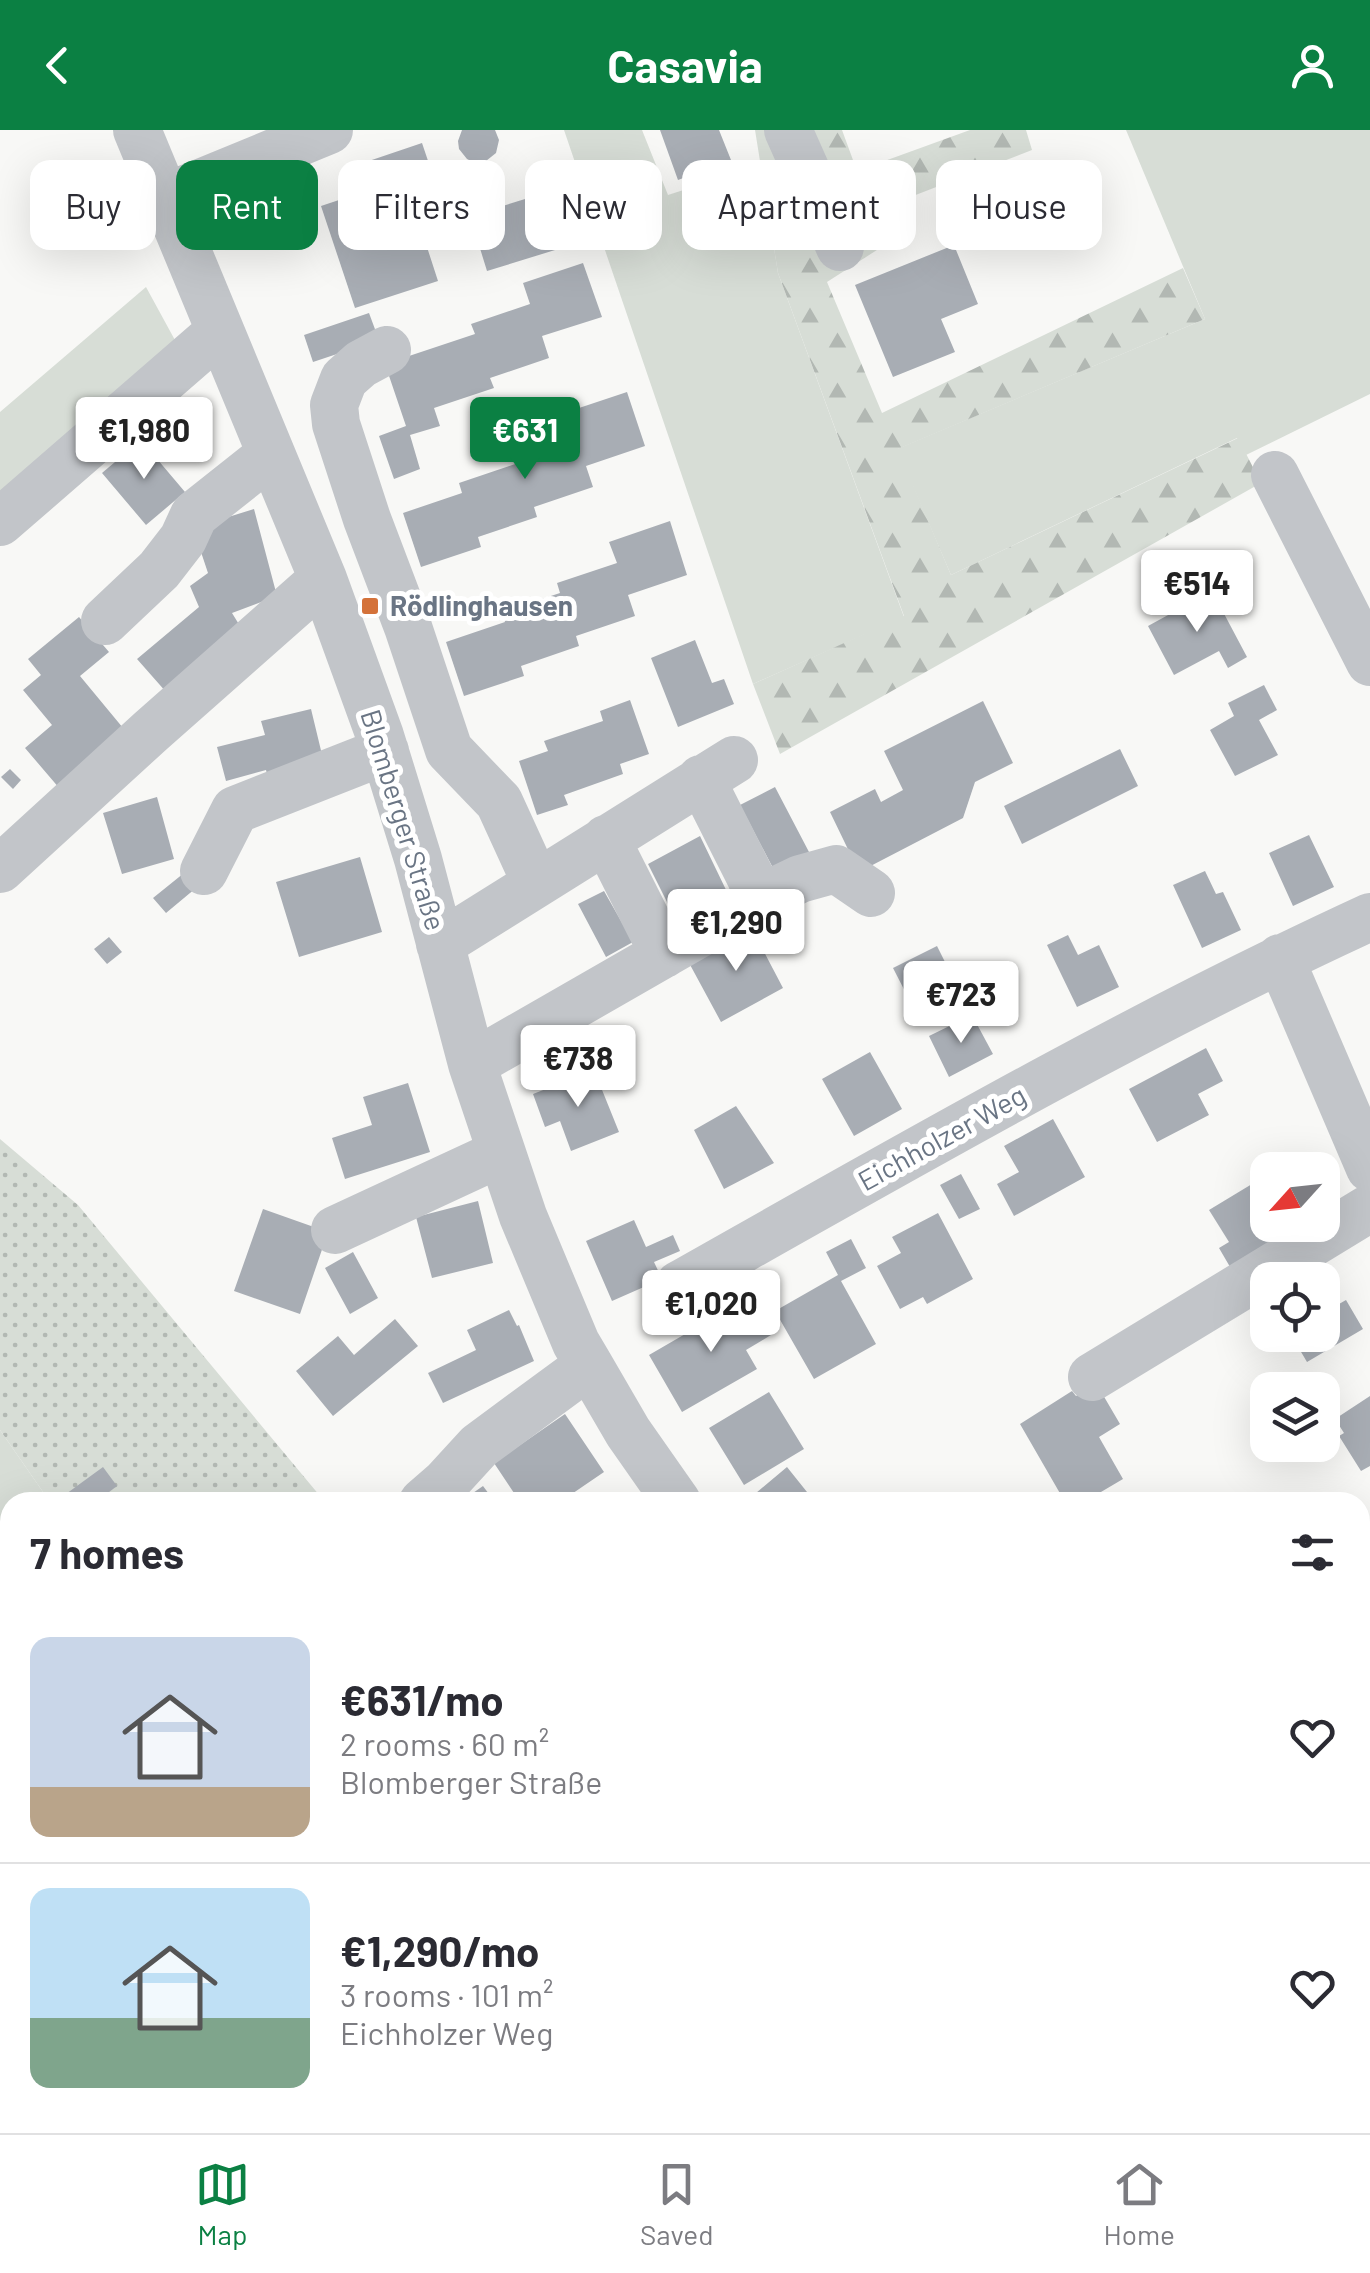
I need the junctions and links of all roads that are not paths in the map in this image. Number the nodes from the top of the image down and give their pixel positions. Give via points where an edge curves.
1 (137, 130) edge
2 (329, 130) edge
3 (788, 130) edge
4 (801, 160) edge
5 (164, 198) junction
6 (220, 331) junction
7 (387, 350) dead end
8 (271, 454) junction
9 (1275, 475) dead end
10 (0, 522) edge
11 (323, 579) junction
12 (105, 621) dead end
13 (1370, 662) edge
14 (385, 751) junction
15 (606, 839) junction
16 (0, 870) edge
17 (204, 871) dead end
18 (536, 883) junction
19 (871, 893) dead end
20 (761, 898) junction
21 (1370, 917) edge
22 (440, 944) junction
23 (664, 954) junction
24 (1280, 958) junction
25 (472, 1064) junction
26 (502, 1153) junction
27 (1370, 1168) edge
28 (1370, 1208) edge
29 (335, 1230) dead end
30 (678, 1285) dead end
31 (588, 1365) junction
32 (1092, 1377) dead end
33 (434, 1492) edge
34 (670, 1492) edge

1 - 5 street, Blomberger Straße
2 - 5 street
3 - 4 street
5 - 6 street, Blomberger Straße
6 - 8 street, Blomberger Straße
6 - 10 street
7 - 18 street via 344,379 334,405 336,424 450,750 499,802
8 - 11 street, Blomberger Straße
8 - 12 street via 194,515 159,570
9 - 13 street
11 - 14 street, Blomberger Straße
11 - 16 street
14 - 17 street via 235,810
14 - 22 street, Blomberger Straße
15 - 18 street
15 - 20 street via 717,769
15 - 23 street
18 - 22 street
19 - 20 street via 836,869
20 - 23 street
21 - 24 street, Eichholzer Weg
22 - 25 street, Blomberger Straße
23 - 25 street
24 - 27 street
24 - 30 street, Eichholzer Weg via 1002,1103
25 - 26 street, Blomberger Straße
26 - 29 street
26 - 31 street, Blomberger Straße via 522,1216
28 - 32 street
31 - 33 street via 479,1446
31 - 34 street, Blomberger Straße

